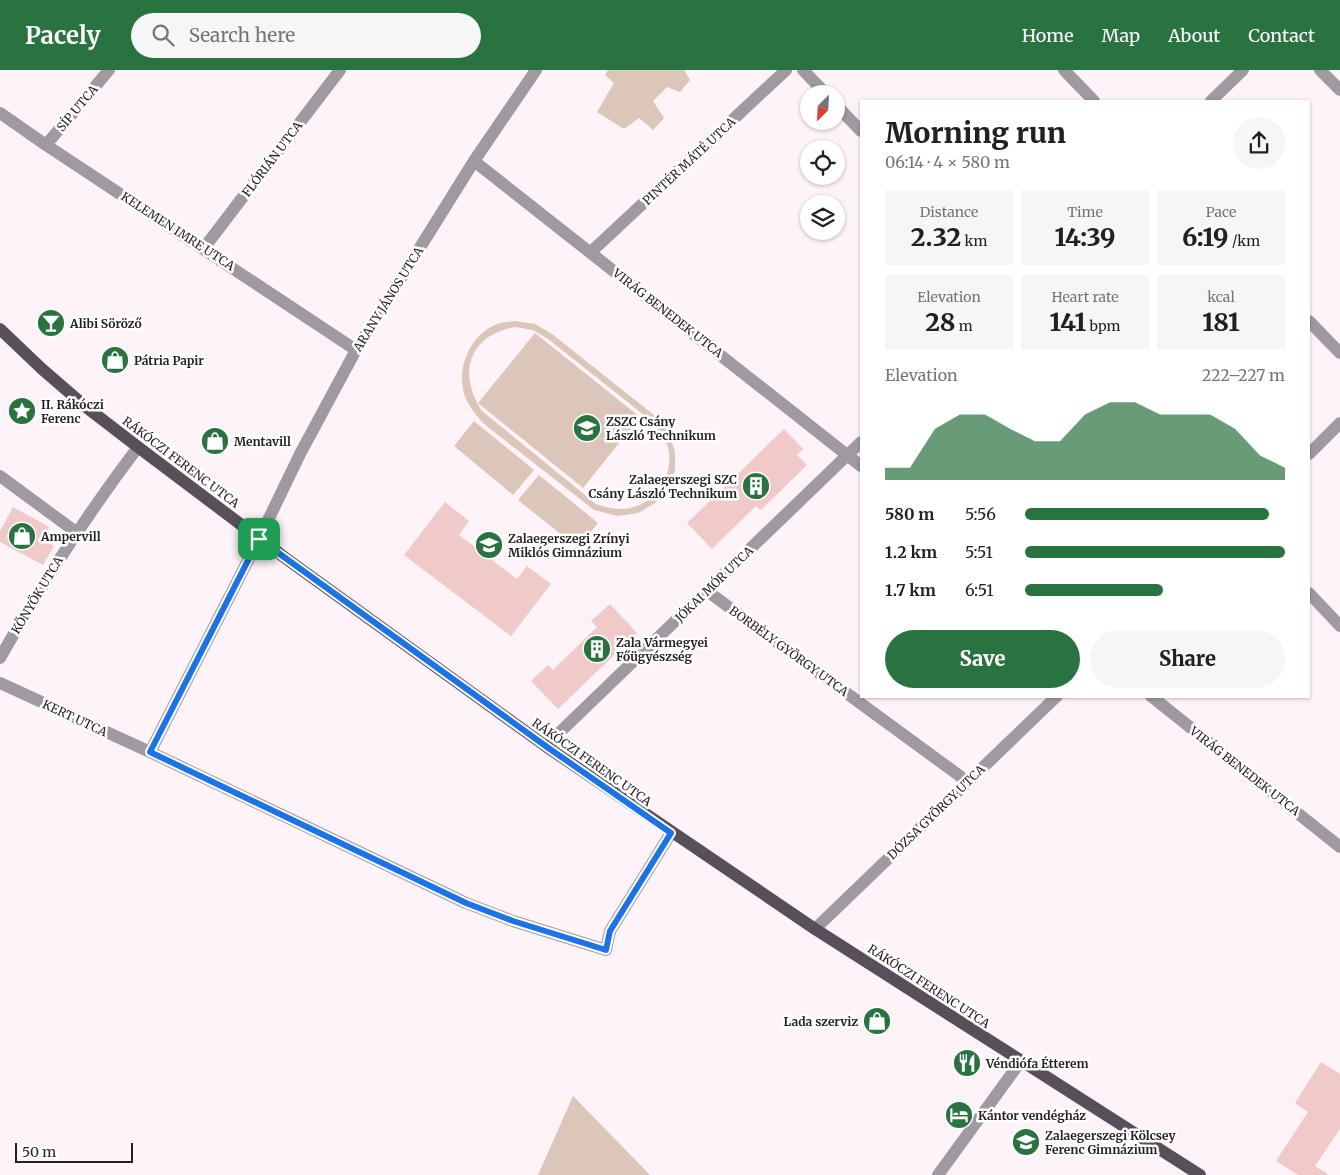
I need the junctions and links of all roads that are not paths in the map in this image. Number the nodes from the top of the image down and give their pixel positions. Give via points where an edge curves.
1 (108, 70) edge
2 (340, 70) edge
3 (536, 70) edge
4 (786, 70) edge
5 (803, 70) edge
6 (1064, 70) edge
7 (1243, 70) edge
8 (1320, 70) edge
9 (817, 85) edge
10 (1340, 90) edge
11 (1093, 100) edge
12 (1212, 100) edge
13 (0, 113) edge
14 (845, 114) edge
15 (860, 130) edge
16 (46, 145) junction
17 (474, 161) junction
18 (204, 248) junction
19 (591, 252) junction
20 (1310, 322) edge
21 (0, 329) edge
22 (356, 350) junction
23 (1340, 353) edge
24 (1340, 423) edge
25 (860, 443) edge
26 (138, 446) junction
27 (1310, 453) edge
28 (848, 455) junction
29 (860, 465) edge
30 (0, 476) edge
31 (76, 532) junction
32 (259, 539) junction
33 (707, 592) junction
34 (1310, 595) edge
35 (1340, 626) edge
36 (0, 658) edge
37 (0, 683) edge
38 (1055, 698) edge
39 (1154, 698) edge
40 (547, 747) junction
41 (150, 752) junction
42 (968, 782) junction
43 (671, 833) junction
44 (1340, 846) edge
45 (815, 929) junction
46 (1021, 1061) junction
47 (938, 1175) edge
48 (1200, 1175) edge

1 - 16 street, SÍP UTCA
2 - 18 street, FLÓRIÁN UTCA
3 - 17 street, ARANY JÁNOS UTCA
4 - 19 street, PINTÉR MÁTÉ UTCA
5 - 9 street
6 - 11 street
7 - 12 street
8 - 10 street
13 - 16 street, KELEMEN IMRE UTCA
14 - 15 street
16 - 18 street, KELEMEN IMRE UTCA
17 - 19 street, VIRÁG BENEDEK UTCA
17 - 22 street, ARANY JÁNOS UTCA
18 - 22 street, KELEMEN IMRE UTCA
19 - 28 street, VIRÁG BENEDEK UTCA
20 - 23 street
21 - 26 main road, RÁKÓCZI FERENC UTCA via 79,401
22 - 32 street, ARANY JÁNOS UTCA
24 - 27 street
25 - 28 street, JÓKAI MÓR UTCA
26 - 31 street, KÖNYÖK UTCA
26 - 32 main road, RÁKÓCZI FERENC UTCA
28 - 29 street, VIRÁG BENEDEK UTCA
28 - 33 street, JÓKAI MÓR UTCA
30 - 31 street
31 - 36 street, KÖNYÖK UTCA via 35,595
32 - 40 main road, RÁKÓCZI FERENC UTCA
32 - 41 street
33 - 40 street, JÓKAI MÓR UTCA
33 - 42 street, BORBÉLY GYÖRGY UTCA
34 - 35 street
37 - 41 street, KERT UTCA
38 - 42 street, DÓZSA GYÖRGY UTCA
39 - 44 street, VIRÁG BENEDEK UTCA
40 - 43 main road, RÁKÓCZI FERENC UTCA
41 - 43 street, KERT UTCA via 466,903 606,950 610,931
42 - 45 street, DÓZSA GYÖRGY UTCA
43 - 45 main road, RÁKÓCZI FERENC UTCA
45 - 46 main road, RÁKÓCZI FERENC UTCA
46 - 47 street
46 - 48 main road, RÁKÓCZI FERENC UTCA

